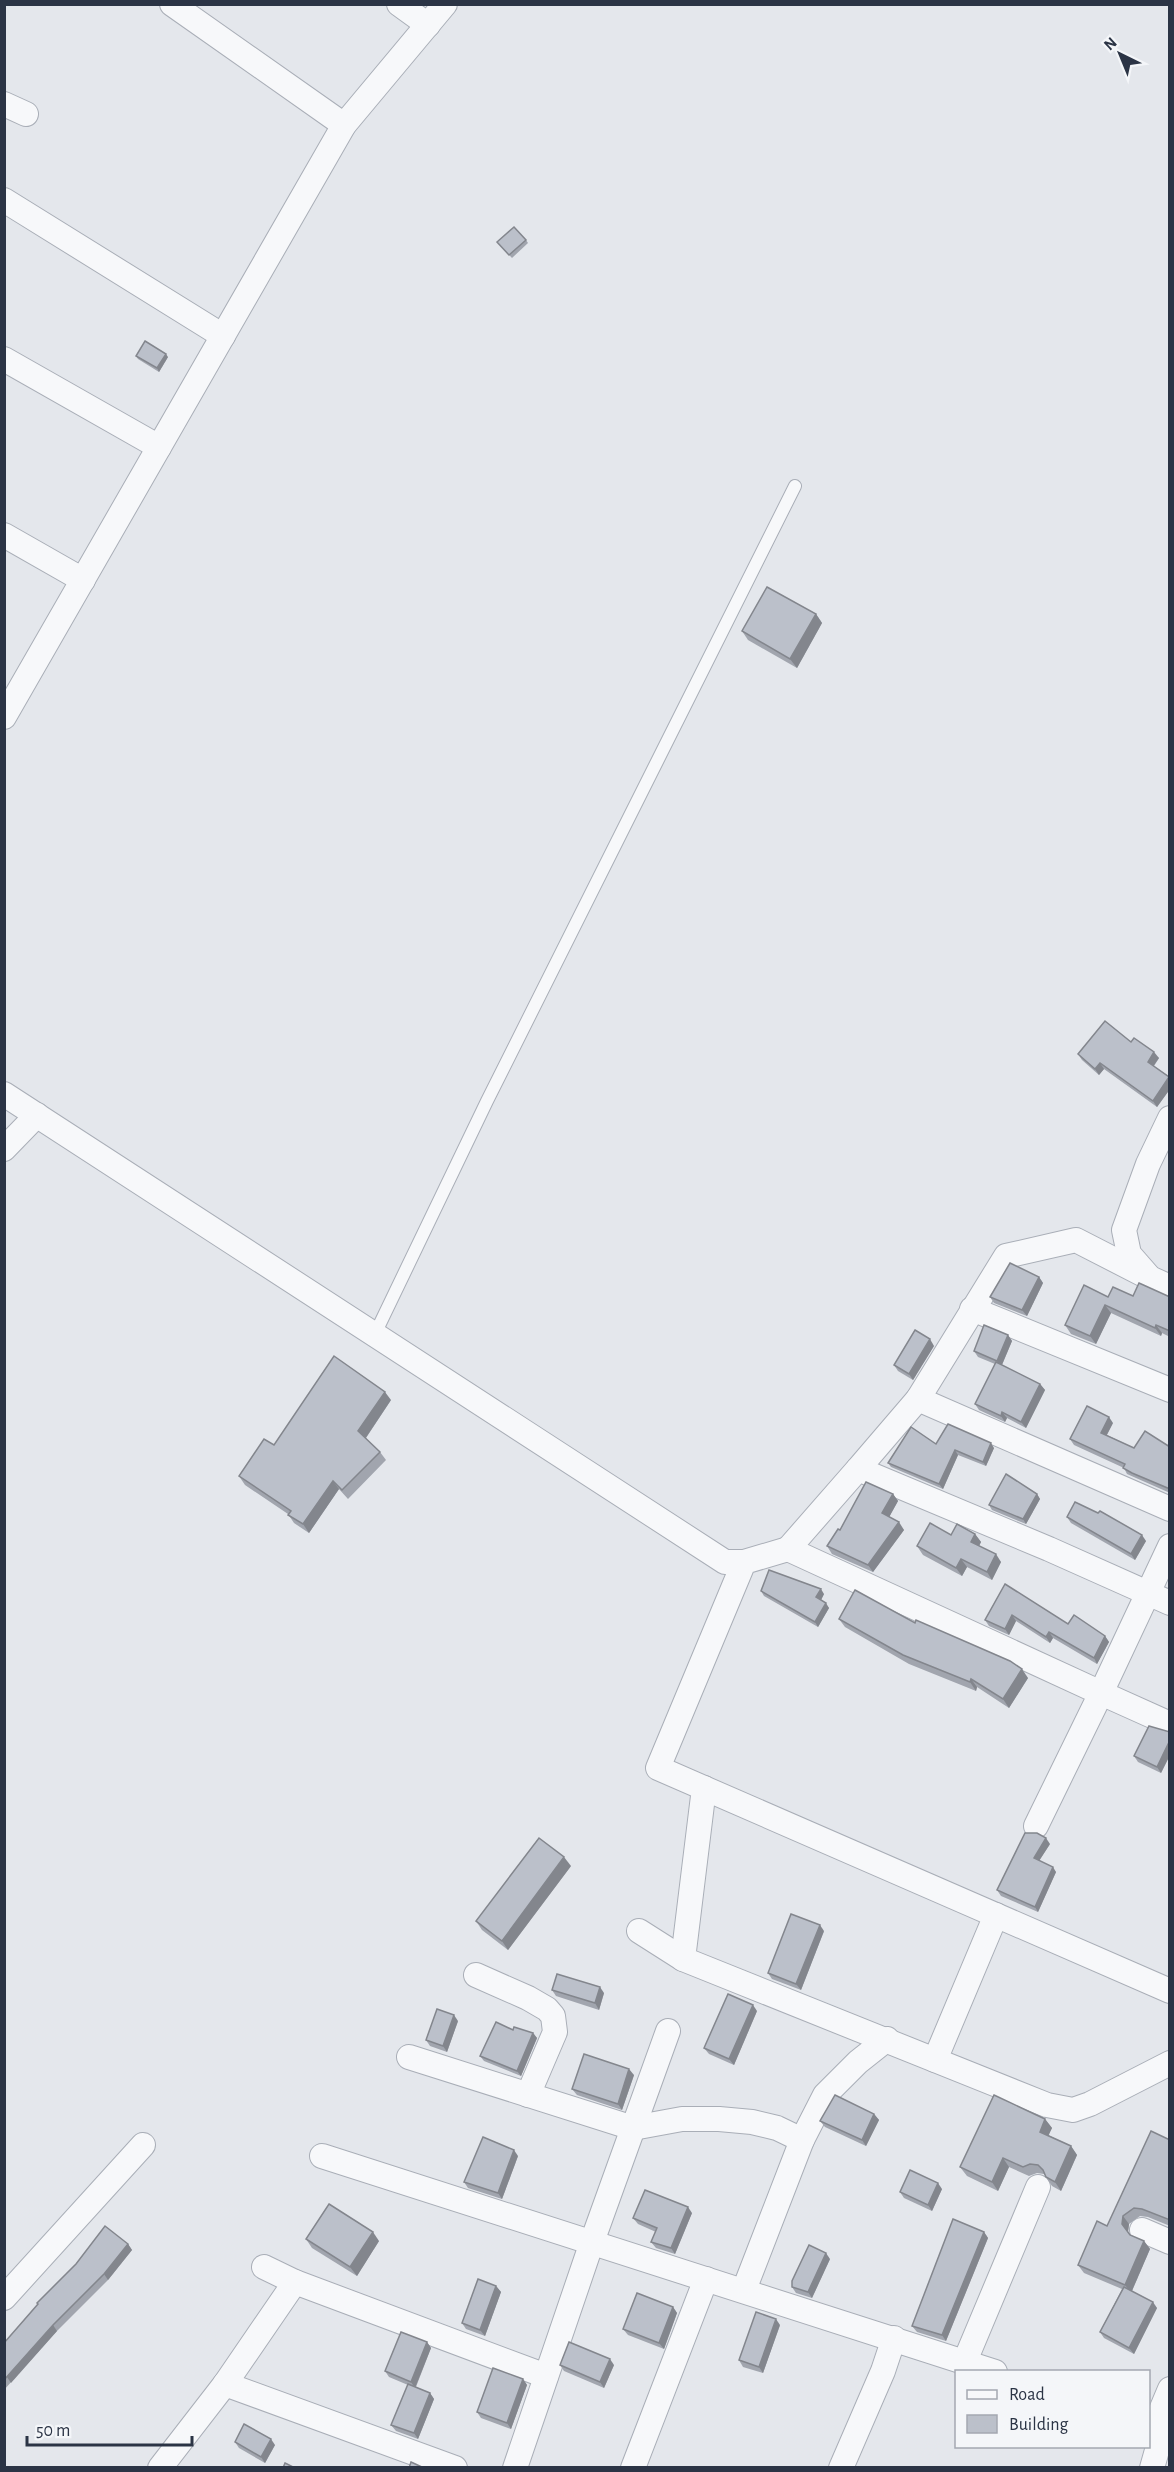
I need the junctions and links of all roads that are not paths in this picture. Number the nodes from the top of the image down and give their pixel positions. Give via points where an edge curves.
1 (172, 4) edge
2 (399, 4) edge
3 (445, 4) edge
4 (428, 25) junction
5 (4, 104) edge
6 (26, 114) dead end
7 (344, 125) junction
8 (4, 200) edge
9 (223, 336) junction
10 (4, 359) edge
11 (159, 447) junction
12 (795, 486) dead end
13 (4, 535) edge
14 (83, 580) junction
15 (7, 706) edge
16 (4, 1094) edge
17 (37, 1115) junction
18 (1170, 1118) edge
19 (4, 1149) edge
20 (1160, 1283) edge
21 (972, 1309) junction
22 (375, 1334) junction
23 (1170, 1390) edge
24 (918, 1399) junction
25 (858, 1469) junction
26 (1170, 1509) edge
27 (1170, 1546) edge
28 (788, 1549) junction
29 (744, 1562) junction
30 (1147, 1593) junction
31 (1170, 1603) edge
32 (1101, 1693) junction
33 (1170, 1724) edge
34 (704, 1788) junction
35 (1036, 1826) dead end
36 (996, 1915) junction
37 (639, 1931) dead end
38 (683, 1959) junction
39 (476, 1975) dead end
40 (1170, 1991) edge
41 (668, 2031) dead end
42 (887, 2039) junction
43 (408, 2057) dead end
44 (935, 2060) junction
45 (1170, 2063) edge
46 (528, 2095) junction
47 (633, 2128) junction
48 (802, 2140) junction
49 (143, 2145) dead end
50 (322, 2156) dead end
51 (1038, 2187) dead end
52 (1142, 2230) dead end
53 (592, 2242) junction
54 (1170, 2242) edge
55 (264, 2267) dead end
56 (706, 2278) junction
57 (295, 2282) junction
58 (744, 2290) junction
59 (4, 2298) edge
60 (894, 2338) junction
61 (965, 2361) junction
62 (990, 2370) edge
63 (546, 2376) junction
64 (225, 2384) junction
65 (1170, 2389) edge
66 (1159, 2428) edge
67 (159, 2468) edge
68 (454, 2468) edge
69 (514, 2468) edge
70 (633, 2468) edge
71 (841, 2468) edge
72 (1152, 2468) edge

1 - 7 street
2 - 4 street
3 - 4 street
4 - 7 street
5 - 6 street
7 - 9 street
8 - 9 street
9 - 11 street
10 - 11 street
11 - 14 street
12 - 22 lane
13 - 14 street
14 - 15 street
16 - 17 street
17 - 19 street
17 - 22 street
18 - 20 street via 1124,1230 1129,1254
20 - 21 street via 1076,1240 1006,1256
21 - 23 street
21 - 24 street
22 - 29 street via 725,1562
24 - 25 street
24 - 26 street
25 - 28 street
25 - 30 street
27 - 30 street
28 - 29 street
28 - 32 street
29 - 34 street via 658,1768
30 - 31 street
30 - 32 street
32 - 33 street
32 - 35 street
34 - 36 street
34 - 38 street
36 - 40 street
36 - 44 street
37 - 38 street
38 - 42 street
39 - 46 street via 528,1998 553,2016 555,2032
41 - 47 street
42 - 44 street
42 - 48 street via 825,2095
43 - 46 street
44 - 45 street via 1047,2105 1073,2110
46 - 47 street
47 - 48 street via 682,2119 719,2119 777,2128
47 - 53 street
48 - 58 street
49 - 59 street
50 - 53 street
51 - 61 street
52 - 54 street
53 - 56 street
53 - 63 street
55 - 57 street
56 - 58 street
56 - 70 street
57 - 63 street
57 - 64 street
58 - 60 street
60 - 61 street
60 - 71 street
61 - 62 street
63 - 69 street
64 - 67 street
64 - 68 street
65 - 66 street
66 - 72 street

